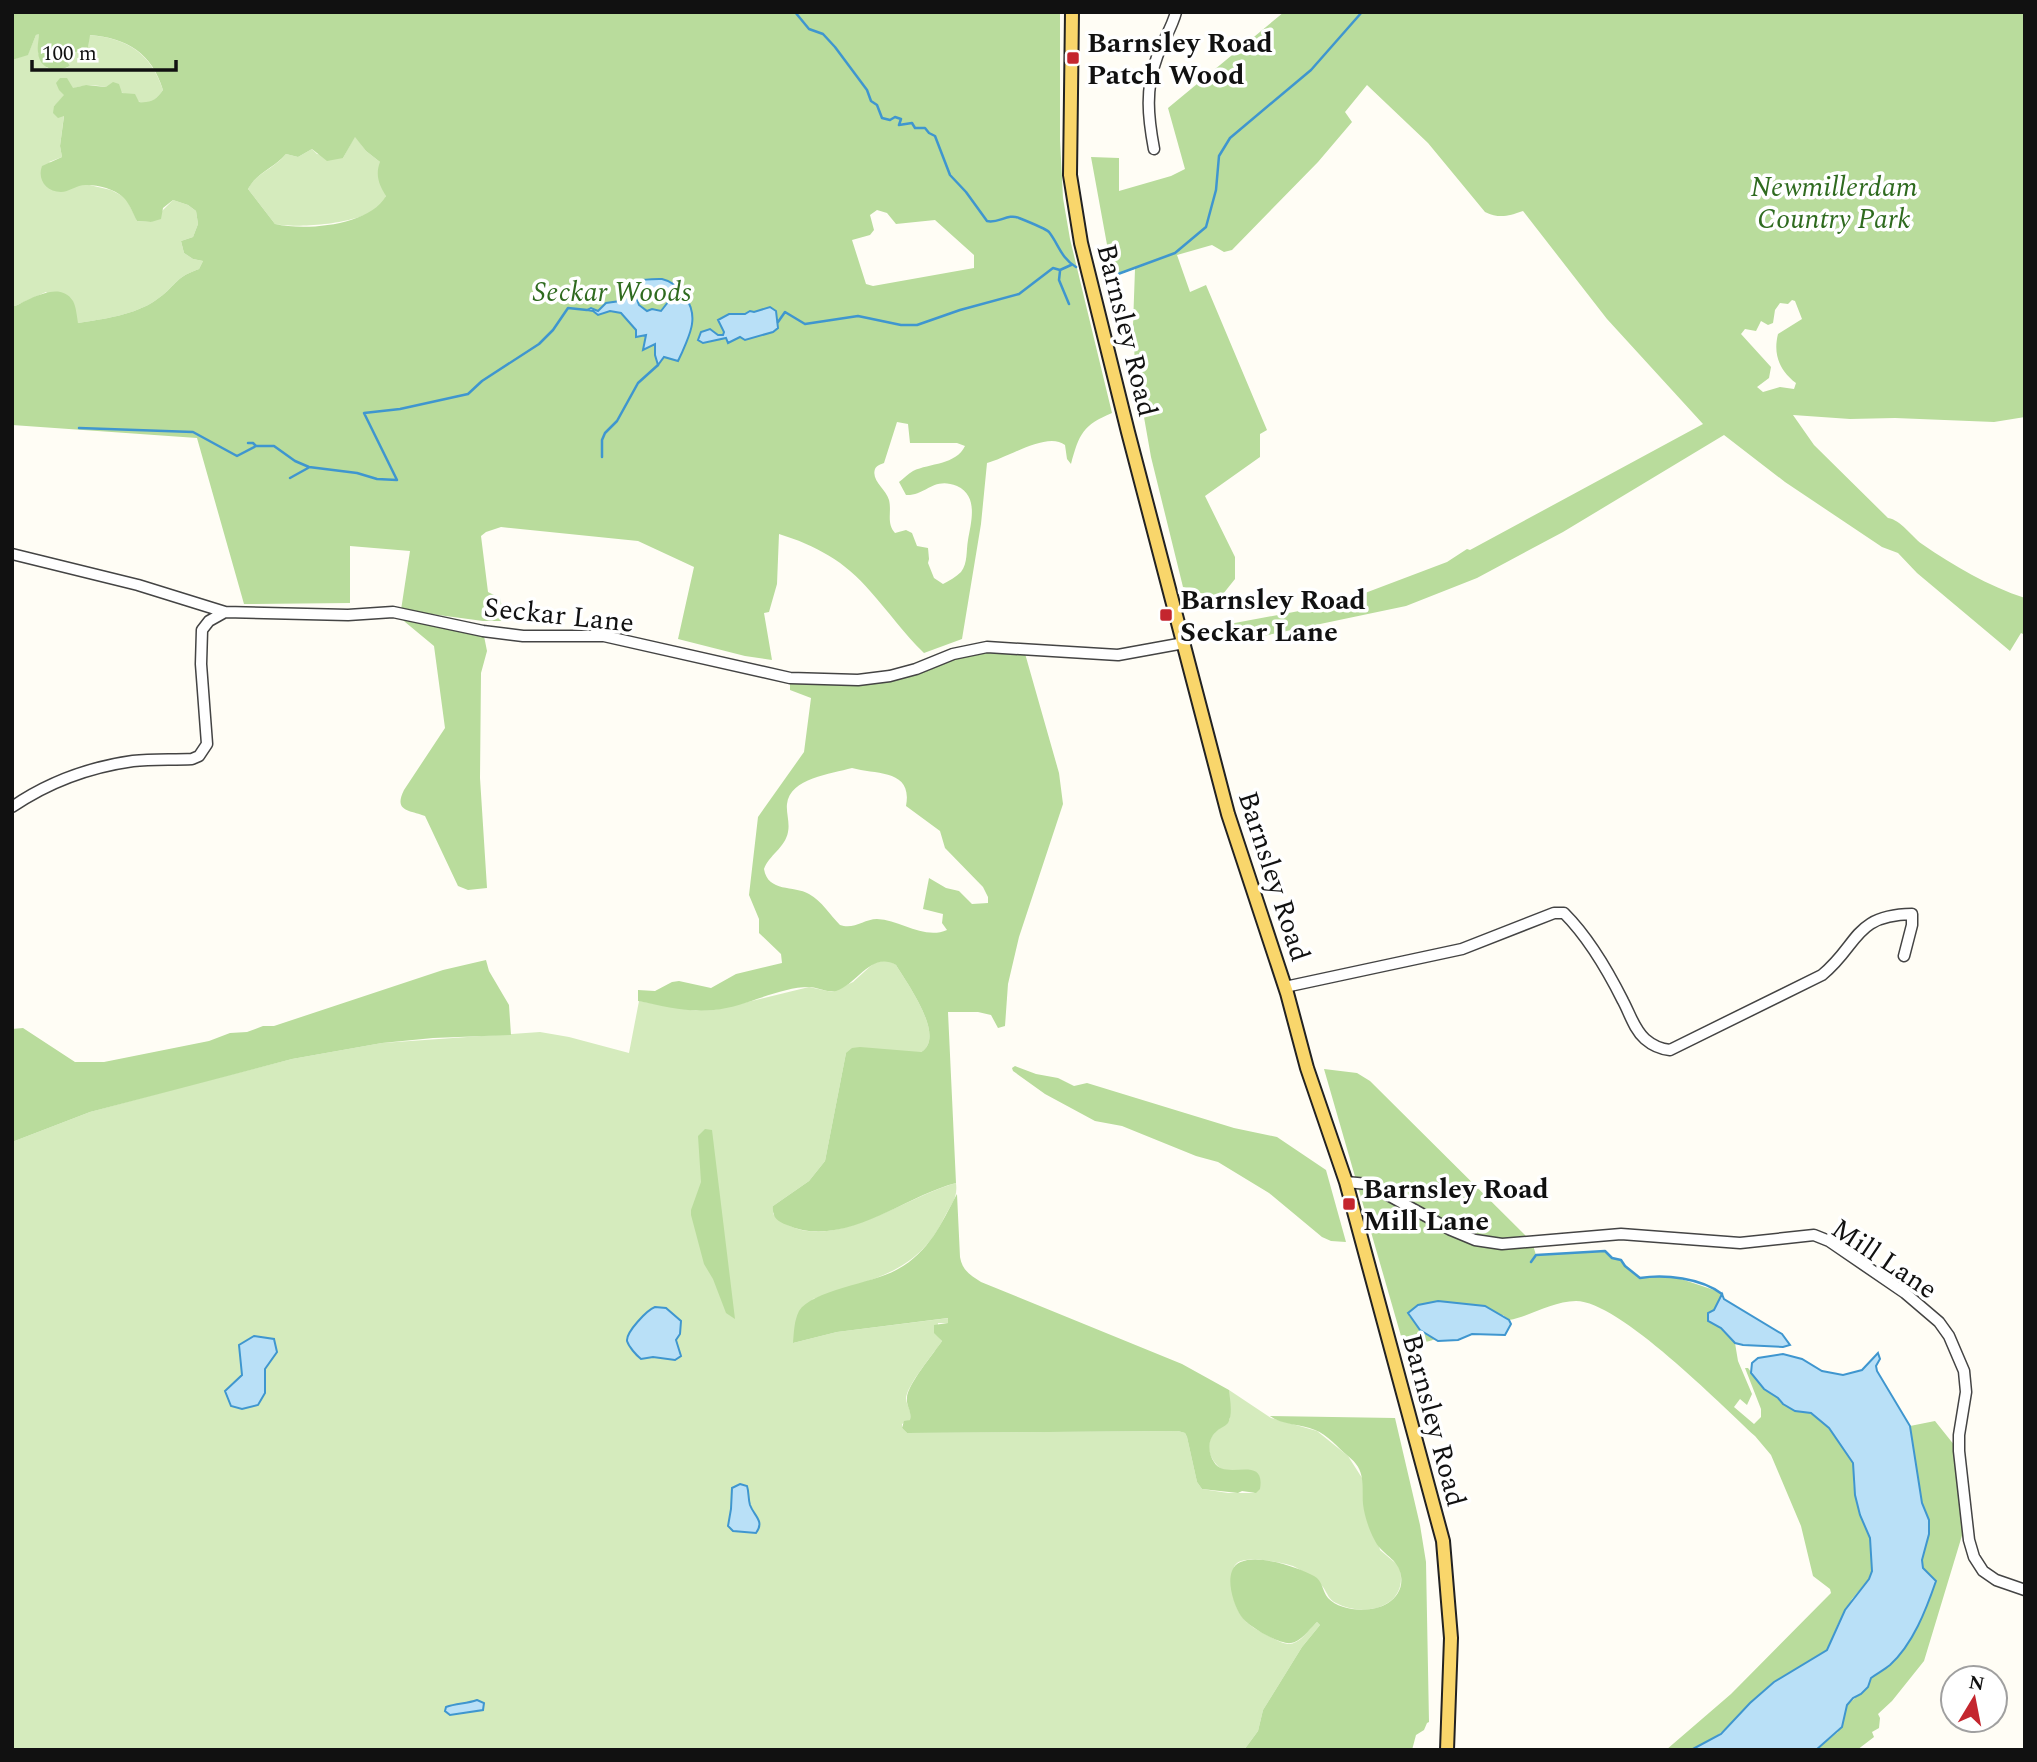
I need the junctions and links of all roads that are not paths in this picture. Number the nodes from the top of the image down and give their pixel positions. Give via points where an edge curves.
1 (1072, 12) edge
2 (1176, 12) edge
3 (1154, 149) dead end
4 (12, 554) edge
5 (225, 612) junction
6 (1184, 643) junction
7 (12, 807) edge
8 (1904, 956) dead end
9 (1285, 987) junction
10 (1346, 1182) junction
11 (2025, 1590) edge
12 (1447, 1750) edge

1 - 6 main road, Barnsley Road via 1070,175 1074,208
2 - 3 street via 1150,81 1148,117
4 - 5 street, Seckar Lane
5 - 6 street, Seckar Lane via 393,612 523,636 604,636 790,678 825,680 890,676 987,647 1118,655
5 - 7 street via 202,630 207,744 200,756 135,761 84,772
6 - 9 main road, Barnsley Road via 1228,814
8 - 9 street via 1912,914 1879,919 1866,925 1822,975 1670,1050 1651,1043 1634,1026 1588,943 1564,913 1462,948
9 - 10 main road, Barnsley Road
10 - 11 street, Mill Lane via 1368,1184 1451,1230 1502,1244 1621,1234 1740,1243 1814,1236 1829,1241 1905,1293 1949,1336 1964,1371 1959,1451 1974,1557 1989,1576
10 - 12 main road, Barnsley Road via 1443,1541 1451,1638

